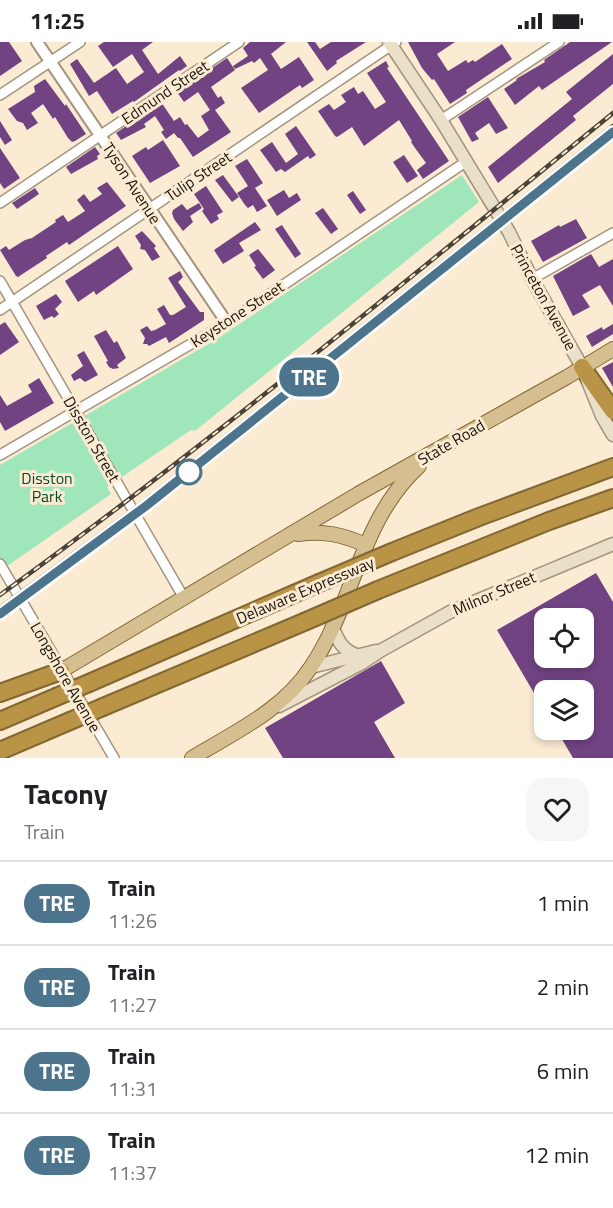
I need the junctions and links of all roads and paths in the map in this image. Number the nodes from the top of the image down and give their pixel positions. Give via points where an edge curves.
1 (38, 42) edge
2 (80, 42) edge
3 (239, 42) edge
4 (559, 42) edge
5 (392, 43) edge
6 (51, 62) junction
7 (0, 95) edge
8 (441, 120) junction
9 (101, 135) junction
10 (467, 161) junction
11 (0, 203) edge
12 (150, 210) junction
13 (613, 233) edge
14 (532, 279) junction
15 (0, 281) edge
16 (12, 302) junction
17 (0, 310) edge
18 (227, 323) junction
19 (613, 349) edge
20 (582, 367) junction
21 (76, 411) junction
22 (613, 411) edge
23 (613, 435) edge
24 (438, 450) junction
25 (0, 455) edge
26 (613, 466) edge
27 (613, 498) edge
28 (290, 536) junction
29 (613, 544) edge
30 (366, 545) junction
31 (0, 564) edge
32 (184, 598) junction
33 (332, 626) junction
34 (380, 651) junction
35 (356, 655) junction
36 (311, 668) junction
37 (61, 671) junction
38 (0, 693) edge
39 (272, 709) junction
40 (0, 721) edge
41 (0, 751) edge
42 (114, 758) edge
43 (192, 758) edge

1 - 6 street, Tyson Avenue
2 - 6 street
3 - 9 street, Edmund Street
4 - 8 street
5 - 8 main road, Princeton Avenue
5 - 12 street, Tulip Street
6 - 7 street
6 - 9 street, Tyson Avenue
8 - 10 main road, Princeton Avenue
9 - 11 street, Edmund Street
9 - 12 street, Tyson Avenue
10 - 14 main road, Princeton Avenue
10 - 18 street, Keystone Street
12 - 16 street, Tulip Street
12 - 18 street, Tyson Avenue
13 - 14 street
14 - 20 main road, Princeton Avenue
15 - 16 street, Disston Street
16 - 17 street, Tulip Street
16 - 21 street, Disston Street
18 - 21 street, Keystone Street
19 - 20 main road, State Road
20 - 22 highway
20 - 23 main road, Princeton Avenue
20 - 24 main road, State Road
21 - 25 street, Keystone Street
21 - 32 street, Disston Street
24 - 28 main road, State Road
24 - 30 main road via 386,504
26 - 40 highway, Delaware Expressway, bridge via 392,552
27 - 41 highway, Delaware Expressway, bridge via 378,590
28 - 30 main road, State Road via 330,532
28 - 32 main road, State Road
29 - 34 main road, Milnor Street via 450,612
30 - 33 main road
31 - 37 street, Longshore Avenue
32 - 37 main road, State Road
33 - 35 main road via 341,645
33 - 36 main road
34 - 35 main road, Milnor Street
34 - 39 main road, Milnor Street
35 - 36 main road, Milnor Street
36 - 39 main road
37 - 38 highway
37 - 42 street, Longshore Avenue
39 - 43 main road

